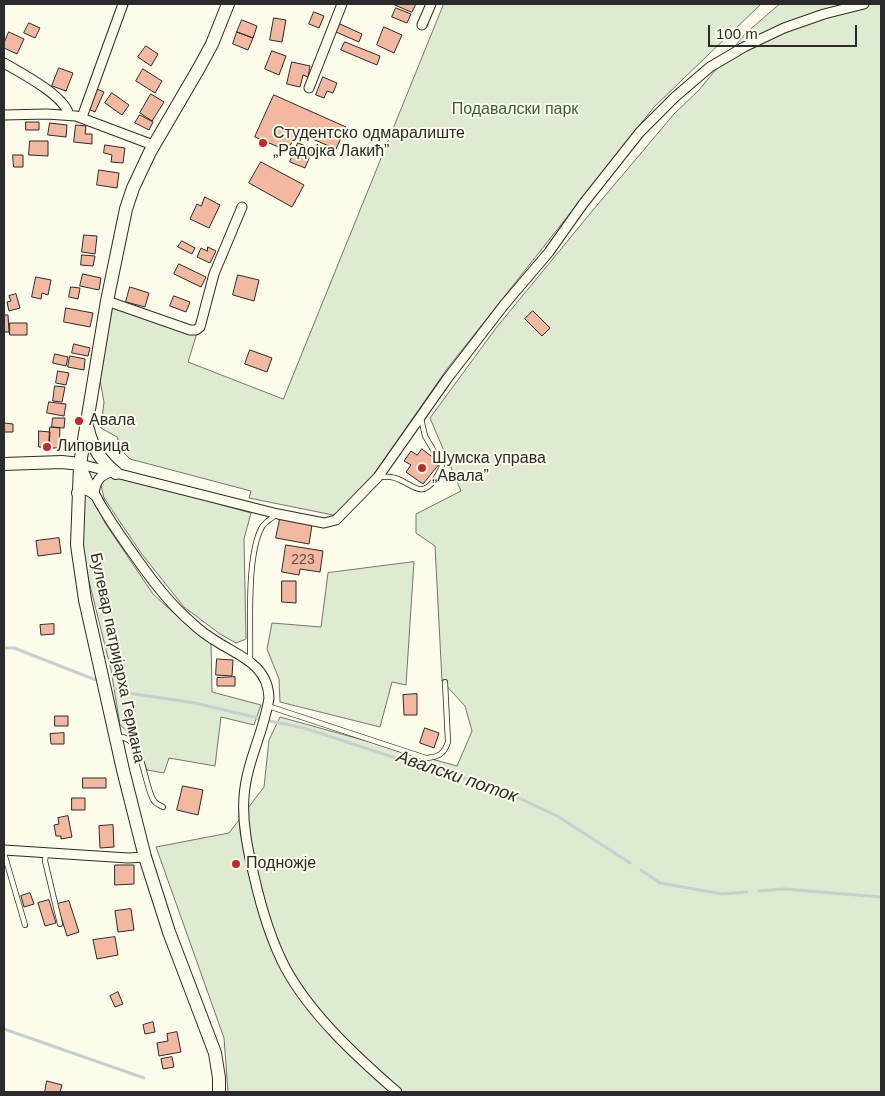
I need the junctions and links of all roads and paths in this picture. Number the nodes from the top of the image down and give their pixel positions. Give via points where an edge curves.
1 (123, 4) edge
2 (228, 4) edge
3 (342, 4) edge
4 (431, 4) edge
5 (864, 4) edge
6 (422, 25) dead end
7 (4, 63) edge
8 (309, 88) dead end
9 (4, 115) edge
10 (69, 115) junction
11 (82, 117) junction
12 (153, 145) junction
13 (242, 207) dead end
14 (107, 301) junction
15 (420, 417) junction
16 (88, 421) junction
17 (4, 464) edge
18 (80, 464) junction
19 (114, 472) junction
20 (378, 477) junction
21 (78, 493) junction
22 (94, 493) junction
23 (278, 514) junction
24 (250, 661) junction
25 (445, 682) dead end
26 (268, 706) junction
27 (116, 737) junction
28 (163, 807) dead end
29 (4, 852) edge
30 (46, 853) junction
31 (146, 857) junction
32 (60, 924) dead end
33 (25, 925) dead end
34 (219, 1092) edge
35 (397, 1092) edge

1 - 11 street
2 - 12 main road, Булевар патријарха Германа via 206,56
3 - 8 street
4 - 6 street
5 - 15 street via 824,14 752,43 710,67 675,97 640,132
7 - 10 street via 56,98 66,106
9 - 10 street
10 - 11 street
11 - 12 street
12 - 14 main road, Булевар патријарха Германа via 126,209
13 - 14 street via 217,268 200,327 196,330
14 - 16 main road, Булевар патријарха Германа
15 - 20 street
15 - 20 lane via 424,436 442,465 430,486 421,490 392,477
16 - 18 main road, Булевар патријарха Германа
16 - 19 main road via 95,450
17 - 18 main road
18 - 19 street
18 - 21 main road, Булевар патријарха Германа
18 - 22 street
19 - 22 street via 98,479
19 - 23 street
20 - 23 street via 334,522
21 - 22 main road via 86,488
21 - 27 main road, Булевар патријарха Германа via 77,545 81,577
22 - 24 street via 108,519 176,608 193,624
23 - 24 lane via 263,525 256,540 252,566
24 - 26 street via 266,680
25 - 26 lane via 448,742 445,751 434,757 426,758
26 - 35 street via 248,772 243,812 254,877 272,936 287,971 322,1020 362,1062
27 - 28 lane via 134,745 151,795 155,803
27 - 31 main road, Булевар патријарха Германа
29 - 30 street
29 - 33 lane
30 - 31 street
30 - 32 lane via 45,861
31 - 34 main road, Булевар патријарха Германа via 166,923 214,1053

